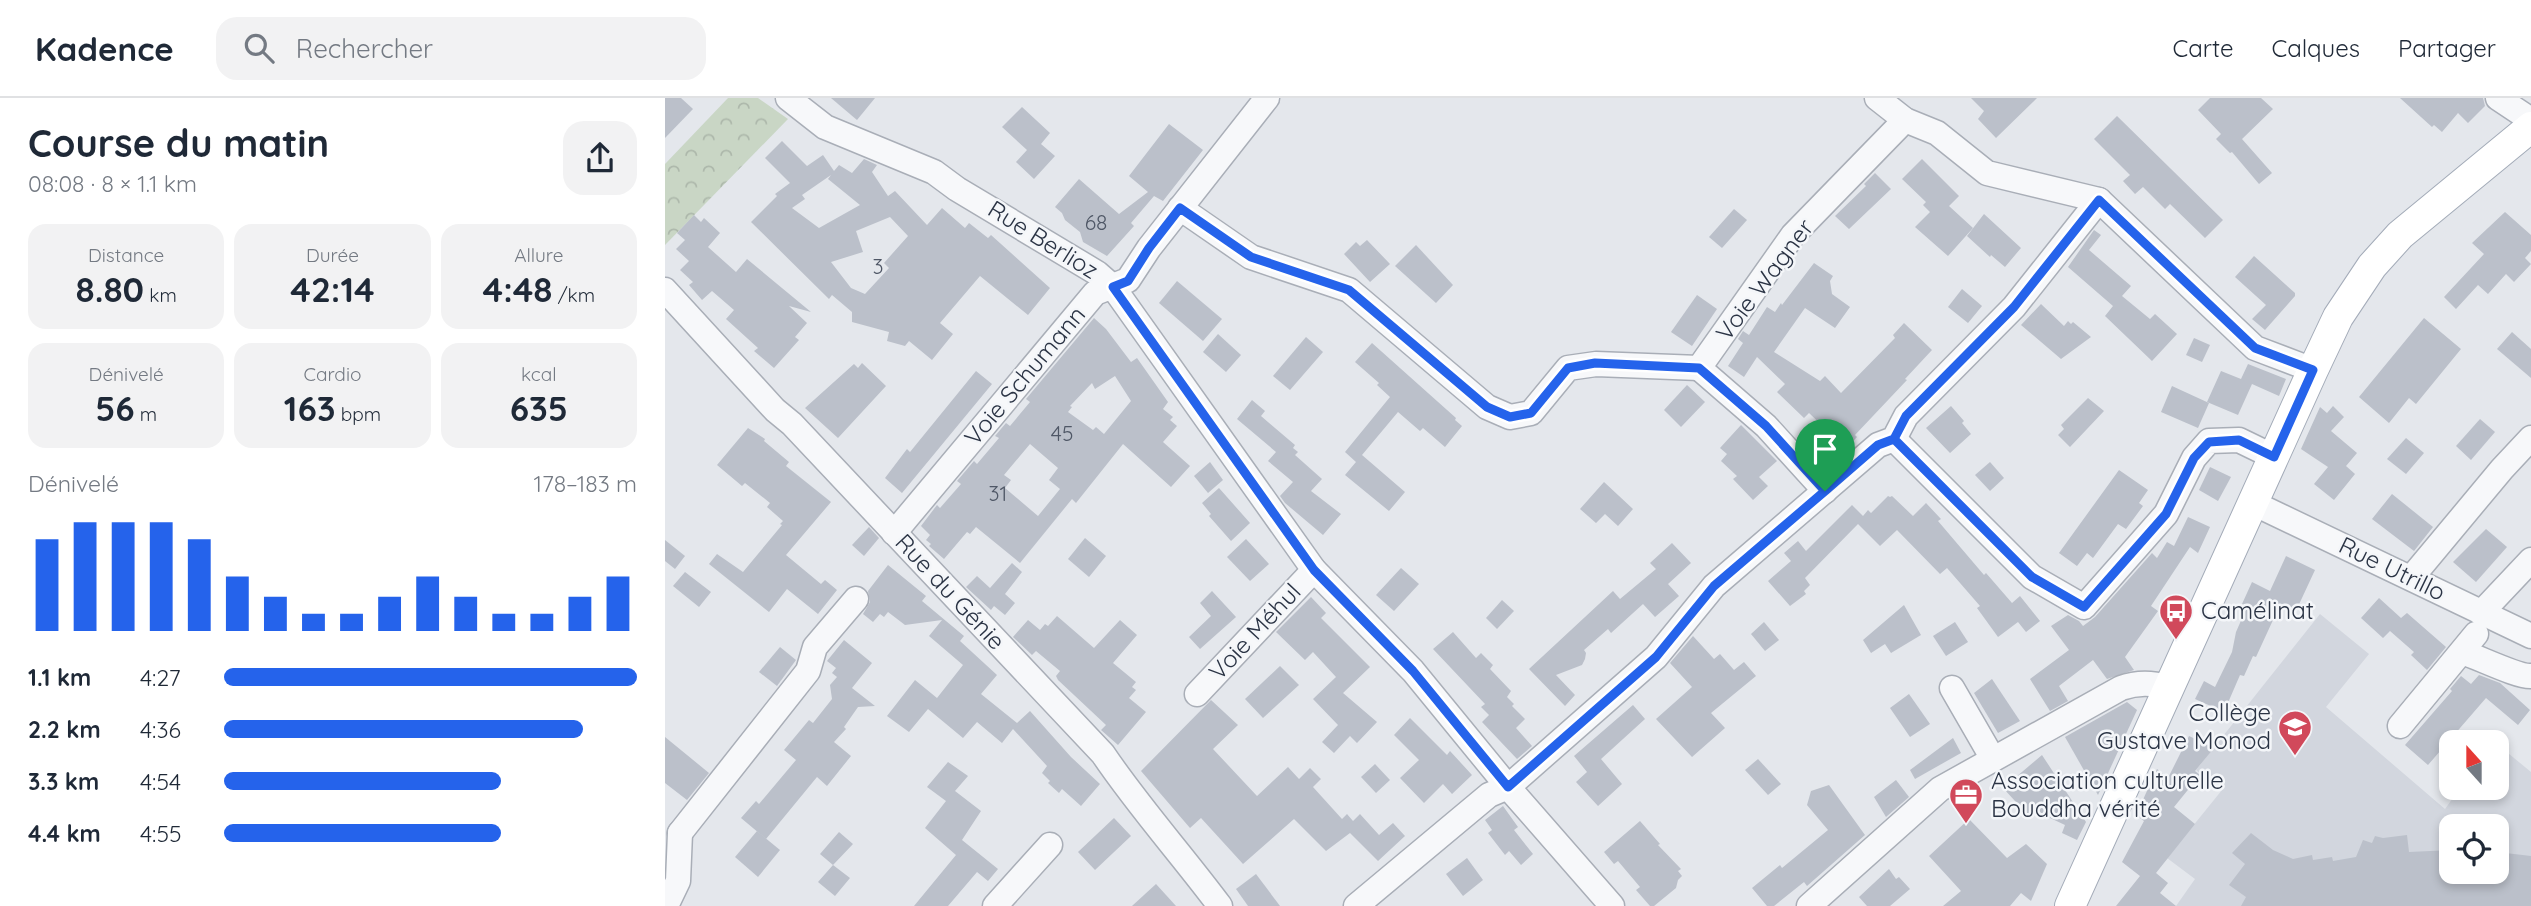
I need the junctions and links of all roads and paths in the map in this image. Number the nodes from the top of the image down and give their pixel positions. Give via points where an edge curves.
1 (788, 98) edge
2 (1267, 98) edge
3 (1877, 98) edge
4 (2498, 98) edge
5 (1905, 120) junction
6 (2531, 121) edge
7 (2531, 127) edge
8 (2099, 200) junction
9 (1180, 208) junction
10 (1113, 287) junction
11 (665, 290) edge
12 (1699, 368) junction
13 (2313, 370) junction
14 (2531, 438) edge
15 (1894, 439) junction
16 (2274, 457) junction
17 (1825, 491) junction
18 (2253, 503) junction
19 (894, 533) junction
20 (2531, 560) edge
21 (1314, 570) junction
22 (2412, 578) junction
23 (856, 598) dead end
24 (2473, 633) junction
25 (2531, 636) edge
26 (2531, 676) edge
27 (2169, 687) junction
28 (1952, 688) dead end
29 (1197, 694) dead end
30 (2400, 726) dead end
31 (1993, 759) junction
32 (1508, 787) junction
33 (672, 827) edge
34 (1050, 845) dead end
35 (666, 906) edge
36 (995, 906) edge
37 (1220, 906) edge
38 (1356, 906) edge
39 (1612, 906) edge
40 (1809, 906) edge
41 (2070, 906) edge

1 - 10 street, Rue Berlioz via 825,127 934,172
2 - 9 street, Voie Schumann
3 - 5 street
4 - 6 street
5 - 8 street via 1937,133 1987,173
5 - 12 street, Voie Wagner via 1793,236
7 - 13 main road via 2400,234 2372,265 2338,317
8 - 13 street via 2255,348
8 - 15 street via 2014,307 1906,416
9 - 10 street, Voie Schumann via 1128,281
9 - 12 street via 1251,257 1349,290 1487,407 1510,417 1531,413 1568,368 1595,363
10 - 19 street, Voie Schumann via 1095,293
10 - 21 street, Rue Berlioz
11 - 19 street, Rue du Génie
12 - 17 street via 1766,426
13 - 16 main road
14 - 22 street
15 - 16 street via 2032,577 2084,607 2166,514 2194,458 2209,442 2239,440
15 - 17 street via 1878,445
16 - 18 main road
17 - 32 street via 1714,586 1656,657
18 - 22 street, Rue Utrillo
18 - 27 main road
19 - 37 street, Rue du Génie via 1103,754
20 - 24 street
21 - 29 street, Voie Méhul
21 - 32 street, Rue Berlioz via 1413,671
22 - 24 street, Rue Utrillo
23 - 33 street via 815,648 808,671
24 - 25 street, Rue Utrillo
24 - 26 street via 2484,659 2522,677
24 - 30 street
27 - 31 street via 2152,683 2121,688
27 - 41 main road
28 - 31 street
31 - 40 street via 1927,800
32 - 38 street via 1489,795
32 - 39 street, Rue Berlioz
33 - 35 street via 678,881
34 - 36 street

